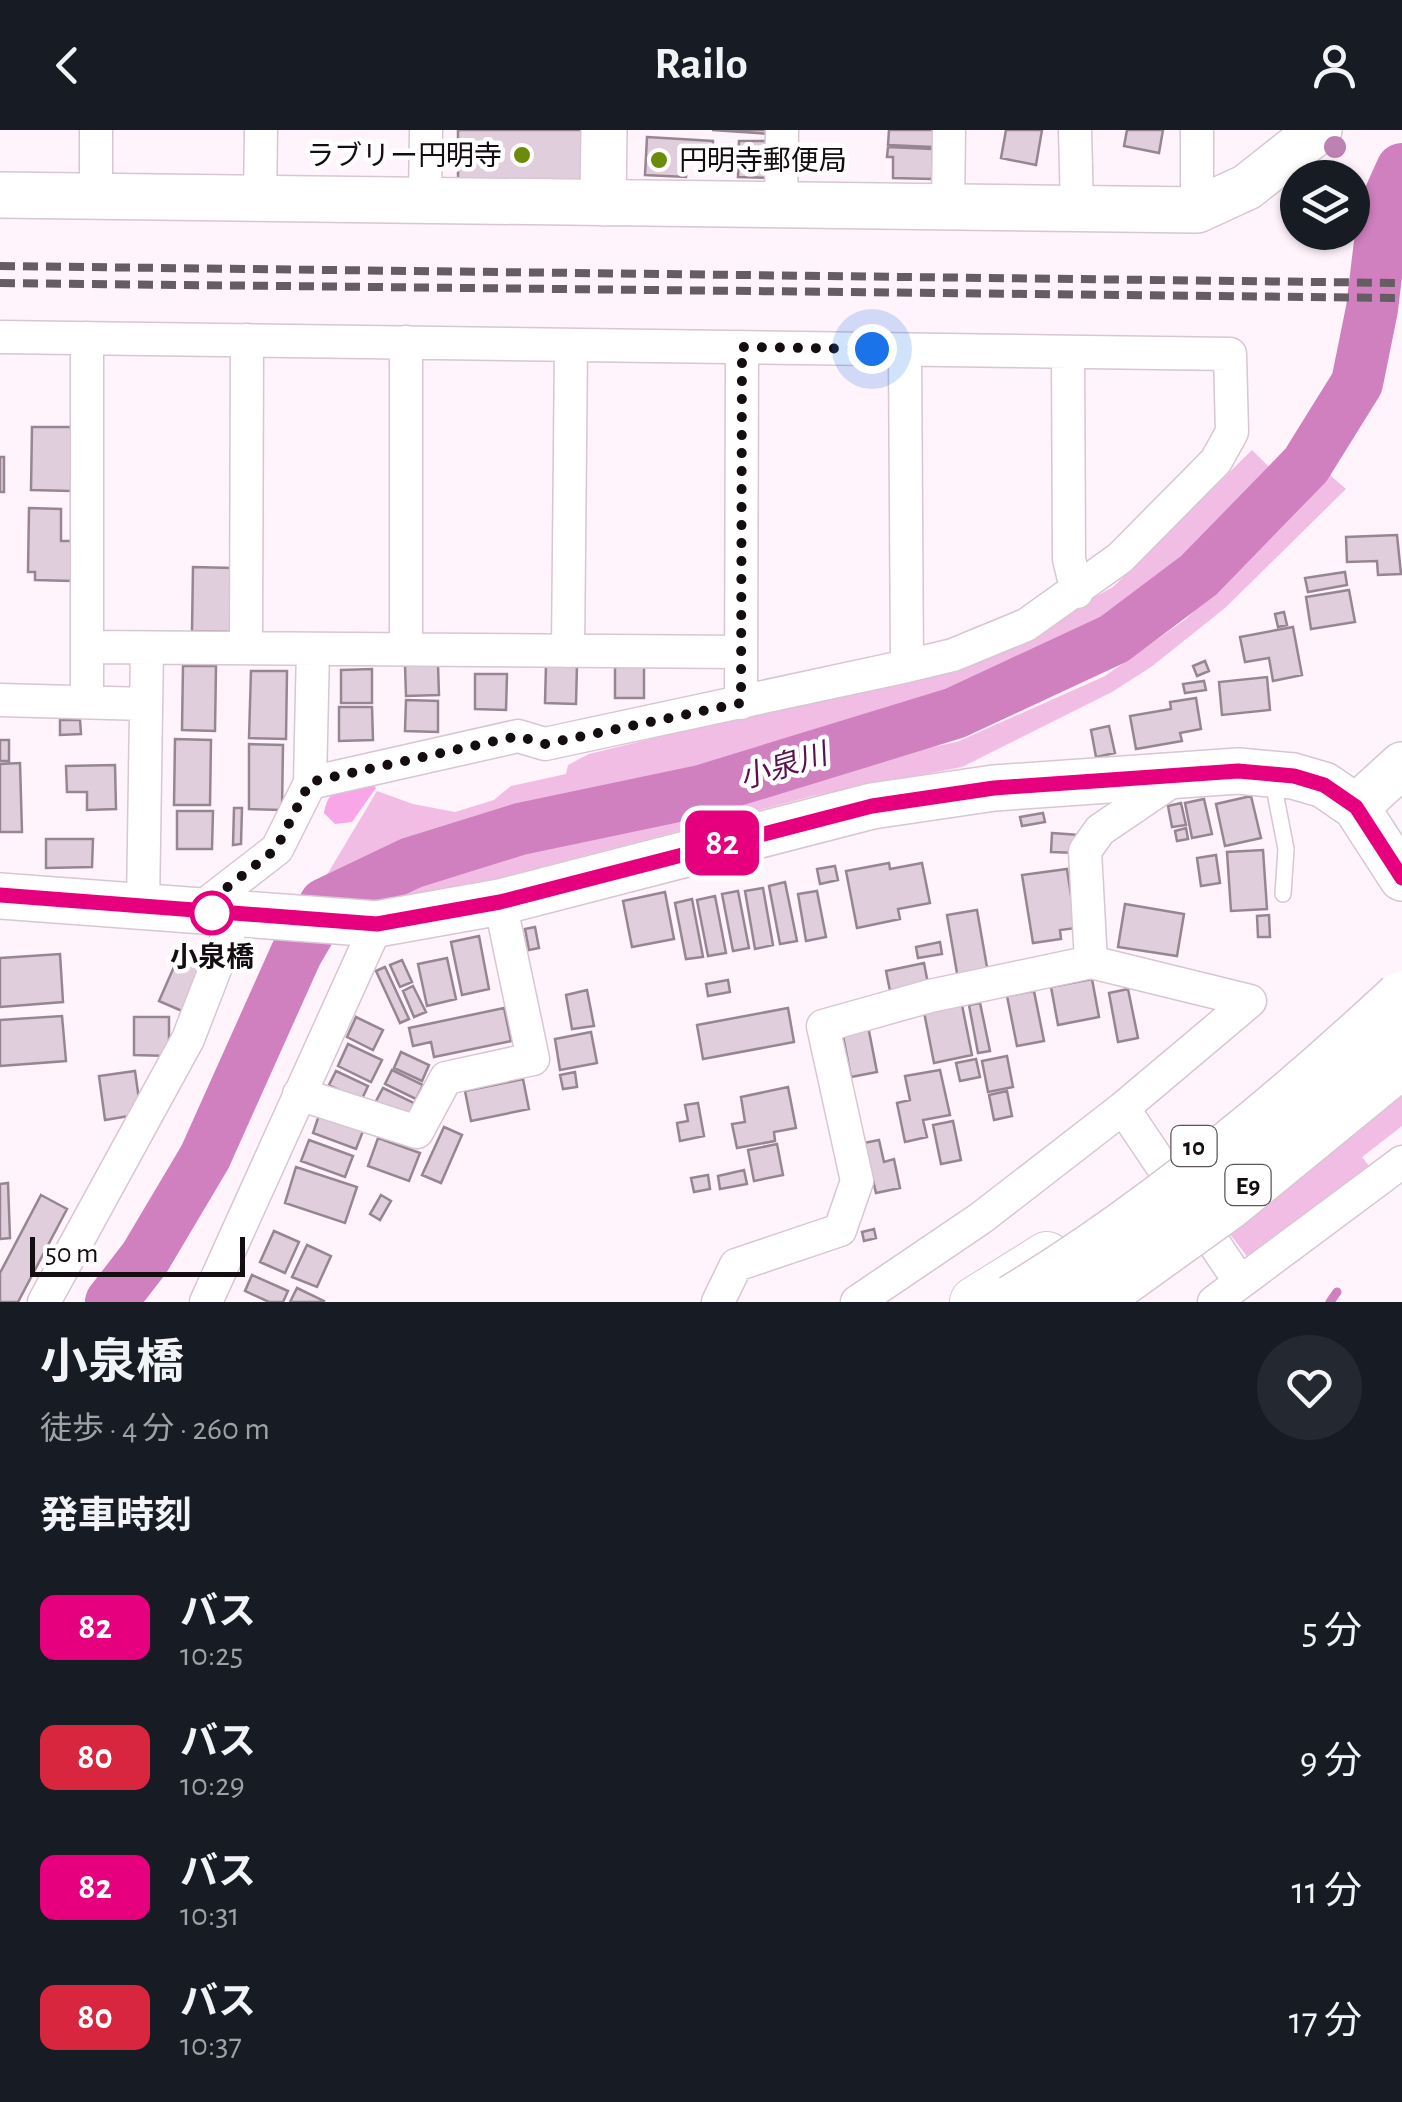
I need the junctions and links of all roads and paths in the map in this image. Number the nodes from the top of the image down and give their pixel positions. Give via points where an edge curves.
1 (96, 130) edge
2 (261, 130) edge
3 (426, 130) edge
4 (604, 130) edge
5 (782, 130) edge
6 (949, 130) edge
7 (1075, 130) edge
8 (1198, 130) edge
9 (1319, 130) edge
10 (0, 195) edge
11 (96, 196) junction
12 (260, 198) junction
13 (425, 200) junction
14 (603, 202) junction
15 (781, 205) junction
16 (948, 207) junction
17 (1076, 209) junction
18 (1196, 210) junction
19 (0, 336) edge
20 (87, 338) junction
21 (247, 340) junction
22 (406, 342) junction
23 (570, 345) junction
24 (742, 347) junction
25 (905, 350) junction
26 (1068, 352) junction
27 (1077, 592) junction
28 (88, 647) junction
29 (147, 648) junction
30 (246, 648) junction
31 (313, 649) junction
32 (406, 649) junction
33 (568, 650) junction
34 (741, 652) junction
35 (907, 666) junction
36 (0, 700) edge
37 (88, 702) junction
38 (741, 703) junction
39 (146, 704) junction
40 (1402, 765) edge
41 (1271, 773) junction
42 (1182, 774) junction
43 (310, 782) junction
44 (1356, 807) junction
45 (1402, 878) edge
46 (1283, 894) dead end
47 (0, 896) edge
48 (500, 902) junction
49 (143, 904) junction
50 (230, 914) junction
51 (370, 924) junction
52 (1402, 954) edge
53 (1090, 962) junction
54 (1402, 974) edge
55 (1402, 998) edge
56 (1402, 1059) edge
57 (300, 1094) junction
58 (1122, 1108) junction
59 (1402, 1162) edge
60 (1164, 1169) junction
61 (1240, 1282) junction
62 (1074, 1288) edge
63 (44, 1302) edge
64 (206, 1302) edge
65 (718, 1302) edge
66 (858, 1302) edge
67 (975, 1302) edge
68 (1014, 1302) edge
69 (1214, 1302) edge

1 - 11 street
2 - 12 street
3 - 13 street
4 - 14 street
5 - 15 street
6 - 16 street
7 - 17 street
8 - 18 street
9 - 18 street via 1247,187
10 - 11 street
11 - 12 street
12 - 13 street
13 - 14 street
14 - 15 street
15 - 16 street
16 - 17 street
17 - 18 street
19 - 20 street
20 - 21 street
20 - 28 street
21 - 22 street
21 - 30 street
22 - 23 street
22 - 32 street
23 - 24 street
23 - 33 street
24 - 25 street
24 - 34 street
25 - 26 street
25 - 35 street
26 - 27 street via 1069,559
26 - 27 street via 1230,354 1232,432 1226,446 1178,502
27 - 35 street via 1026,626
28 - 29 street
28 - 37 street
29 - 30 street
29 - 39 street
30 - 31 street
31 - 32 street
31 - 43 street
32 - 33 street
33 - 34 street
34 - 38 street
35 - 38 street
36 - 37 street
37 - 39 street
38 - 43 street via 545,744 518,736
39 - 49 street
40 - 44 street
41 - 42 street
41 - 44 street via 1324,785
41 - 46 lane via 1286,849
42 - 48 street via 994,788 872,806
42 - 53 street via 1100,830 1084,851
43 - 50 street via 276,849
44 - 45 street
47 - 49 street
48 - 51 street
48 - 57 street via 533,1059 446,1078 417,1132
49 - 50 street
50 - 51 street
50 - 63 street via 188,1039
51 - 57 street
52 - 62 highway, bridge
53 - 58 street via 1250,1001
53 - 65 street via 822,1026 856,1182 840,1230 736,1265
54 - 60 main road, 10
55 - 62 highway, E9, bridge
56 - 62 highway, E9, bridge via 1226,1203
57 - 64 street
58 - 60 street
58 - 66 street via 981,1218
59 - 61 street
60 - 61 street
60 - 67 main road, 10
61 - 69 street
62 - 68 highway, E9, bridge

